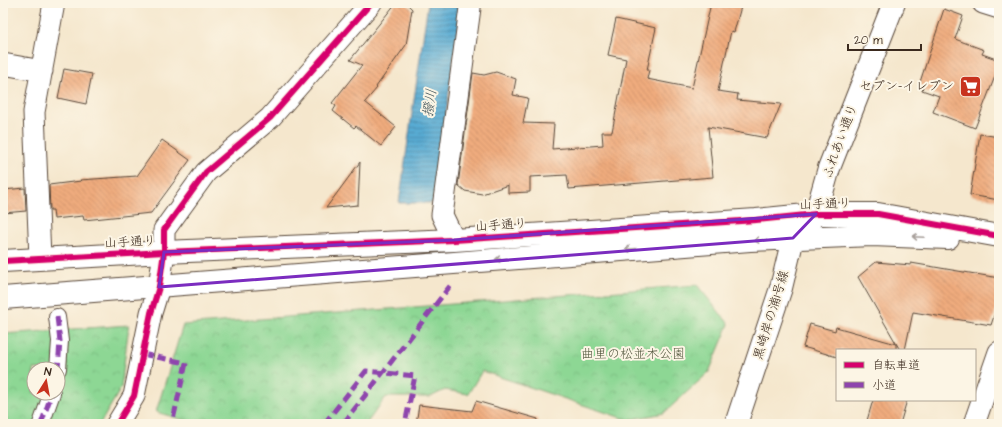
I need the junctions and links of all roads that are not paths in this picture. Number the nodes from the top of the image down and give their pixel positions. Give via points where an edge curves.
1 (54, 3) edge
2 (371, 3) edge
3 (468, 3) edge
4 (894, 3) edge
5 (982, 3) edge
6 (999, 8) edge
7 (3, 64) edge
8 (42, 71) junction
9 (816, 214) junction
10 (999, 236) edge
11 (793, 238) junction
12 (454, 240) junction
13 (999, 240) edge
14 (164, 252) junction
15 (40, 258) junction
16 (3, 261) edge
17 (159, 287) junction
18 (3, 298) edge
19 (57, 317) dead end
20 (999, 352) edge
21 (59, 361) edge
22 (49, 401) edge
23 (41, 424) edge
24 (117, 424) edge
25 (736, 424) edge
26 (976, 424) edge

1 - 8 street
2 - 14 street via 270,118 206,172 164,230
3 - 12 street via 470,8 442,215
4 - 9 street, ふれあい通り via 829,168
5 - 6 street
7 - 8 street
8 - 15 street via 34,112
9 - 10 street, 山手通り via 878,214
9 - 11 street
9 - 12 street, 山手通り
13 -> 11 street via 872,235
11 -> 17 street
11 - 25 street, 黒崎岸の浦1号線 via 781,288
12 - 14 street, 山手通り
14 - 15 street, 山手通り
14 - 17 street
15 - 16 street, 山手通り
17 - 18 street
17 - 24 street via 150,313 134,396
19 - 21 street via 60,341
20 - 26 street
22 - 23 street

